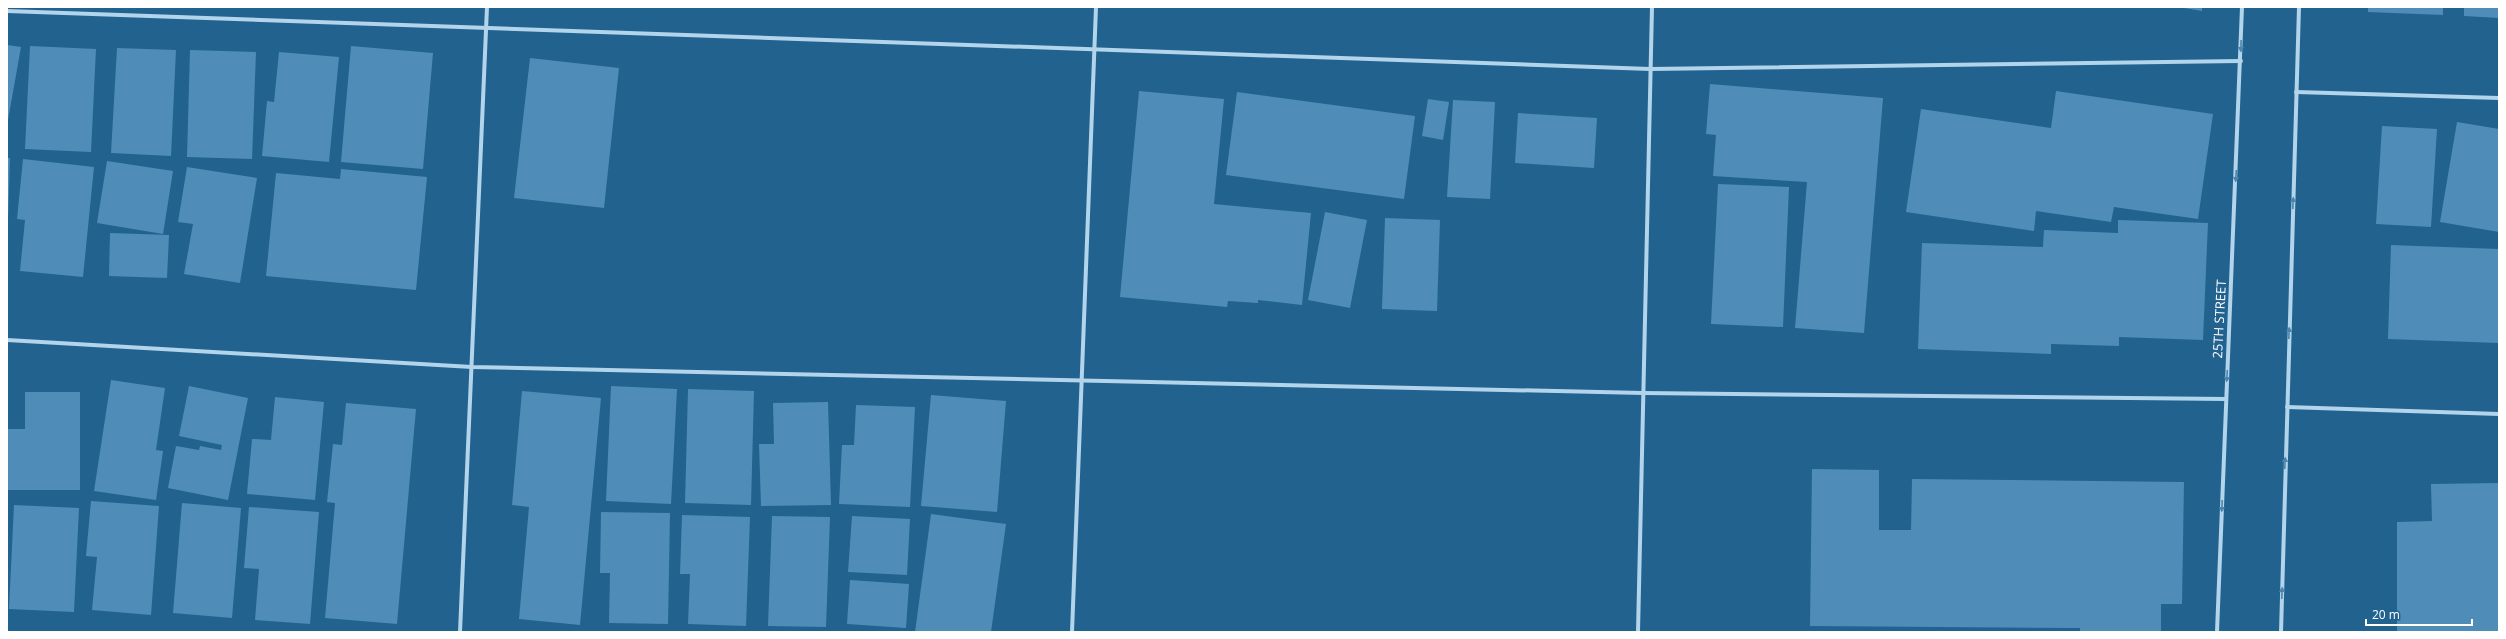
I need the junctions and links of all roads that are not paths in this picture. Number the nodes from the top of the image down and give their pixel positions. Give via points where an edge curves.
1 (487, 7) edge
2 (1096, 7) edge
3 (1652, 7) edge
4 (2242, 7) edge
5 (2299, 7) edge
6 (7, 11) edge
7 (486, 28) junction
8 (1095, 50) junction
9 (2241, 61) junction
10 (1650, 69) junction
11 (2296, 92) junction
12 (2499, 98) edge
13 (7, 340) edge
14 (472, 367) junction
15 (1082, 381) junction
16 (1643, 393) junction
17 (2226, 398) junction
18 (2287, 407) junction
19 (2499, 414) edge
20 (460, 632) edge
21 (1072, 632) edge
22 (1638, 632) edge
23 (2217, 632) edge
24 (2281, 632) edge

1 - 7 street
2 - 8 street
3 - 10 street
4 -> 9 street, 25TH STREET
5 - 11 street
6 - 7 street
7 - 8 street
7 - 14 street
8 - 10 street
8 - 15 street
9 - 10 street
9 -> 17 street, 25TH STREET
10 - 16 street
11 - 12 street
18 -> 11 street
13 - 14 street
14 - 15 street
14 - 20 street
15 - 16 street
15 - 21 street
16 - 17 street
16 - 22 street
17 -> 23 street, 25TH STREET
18 - 19 street
24 -> 18 street

